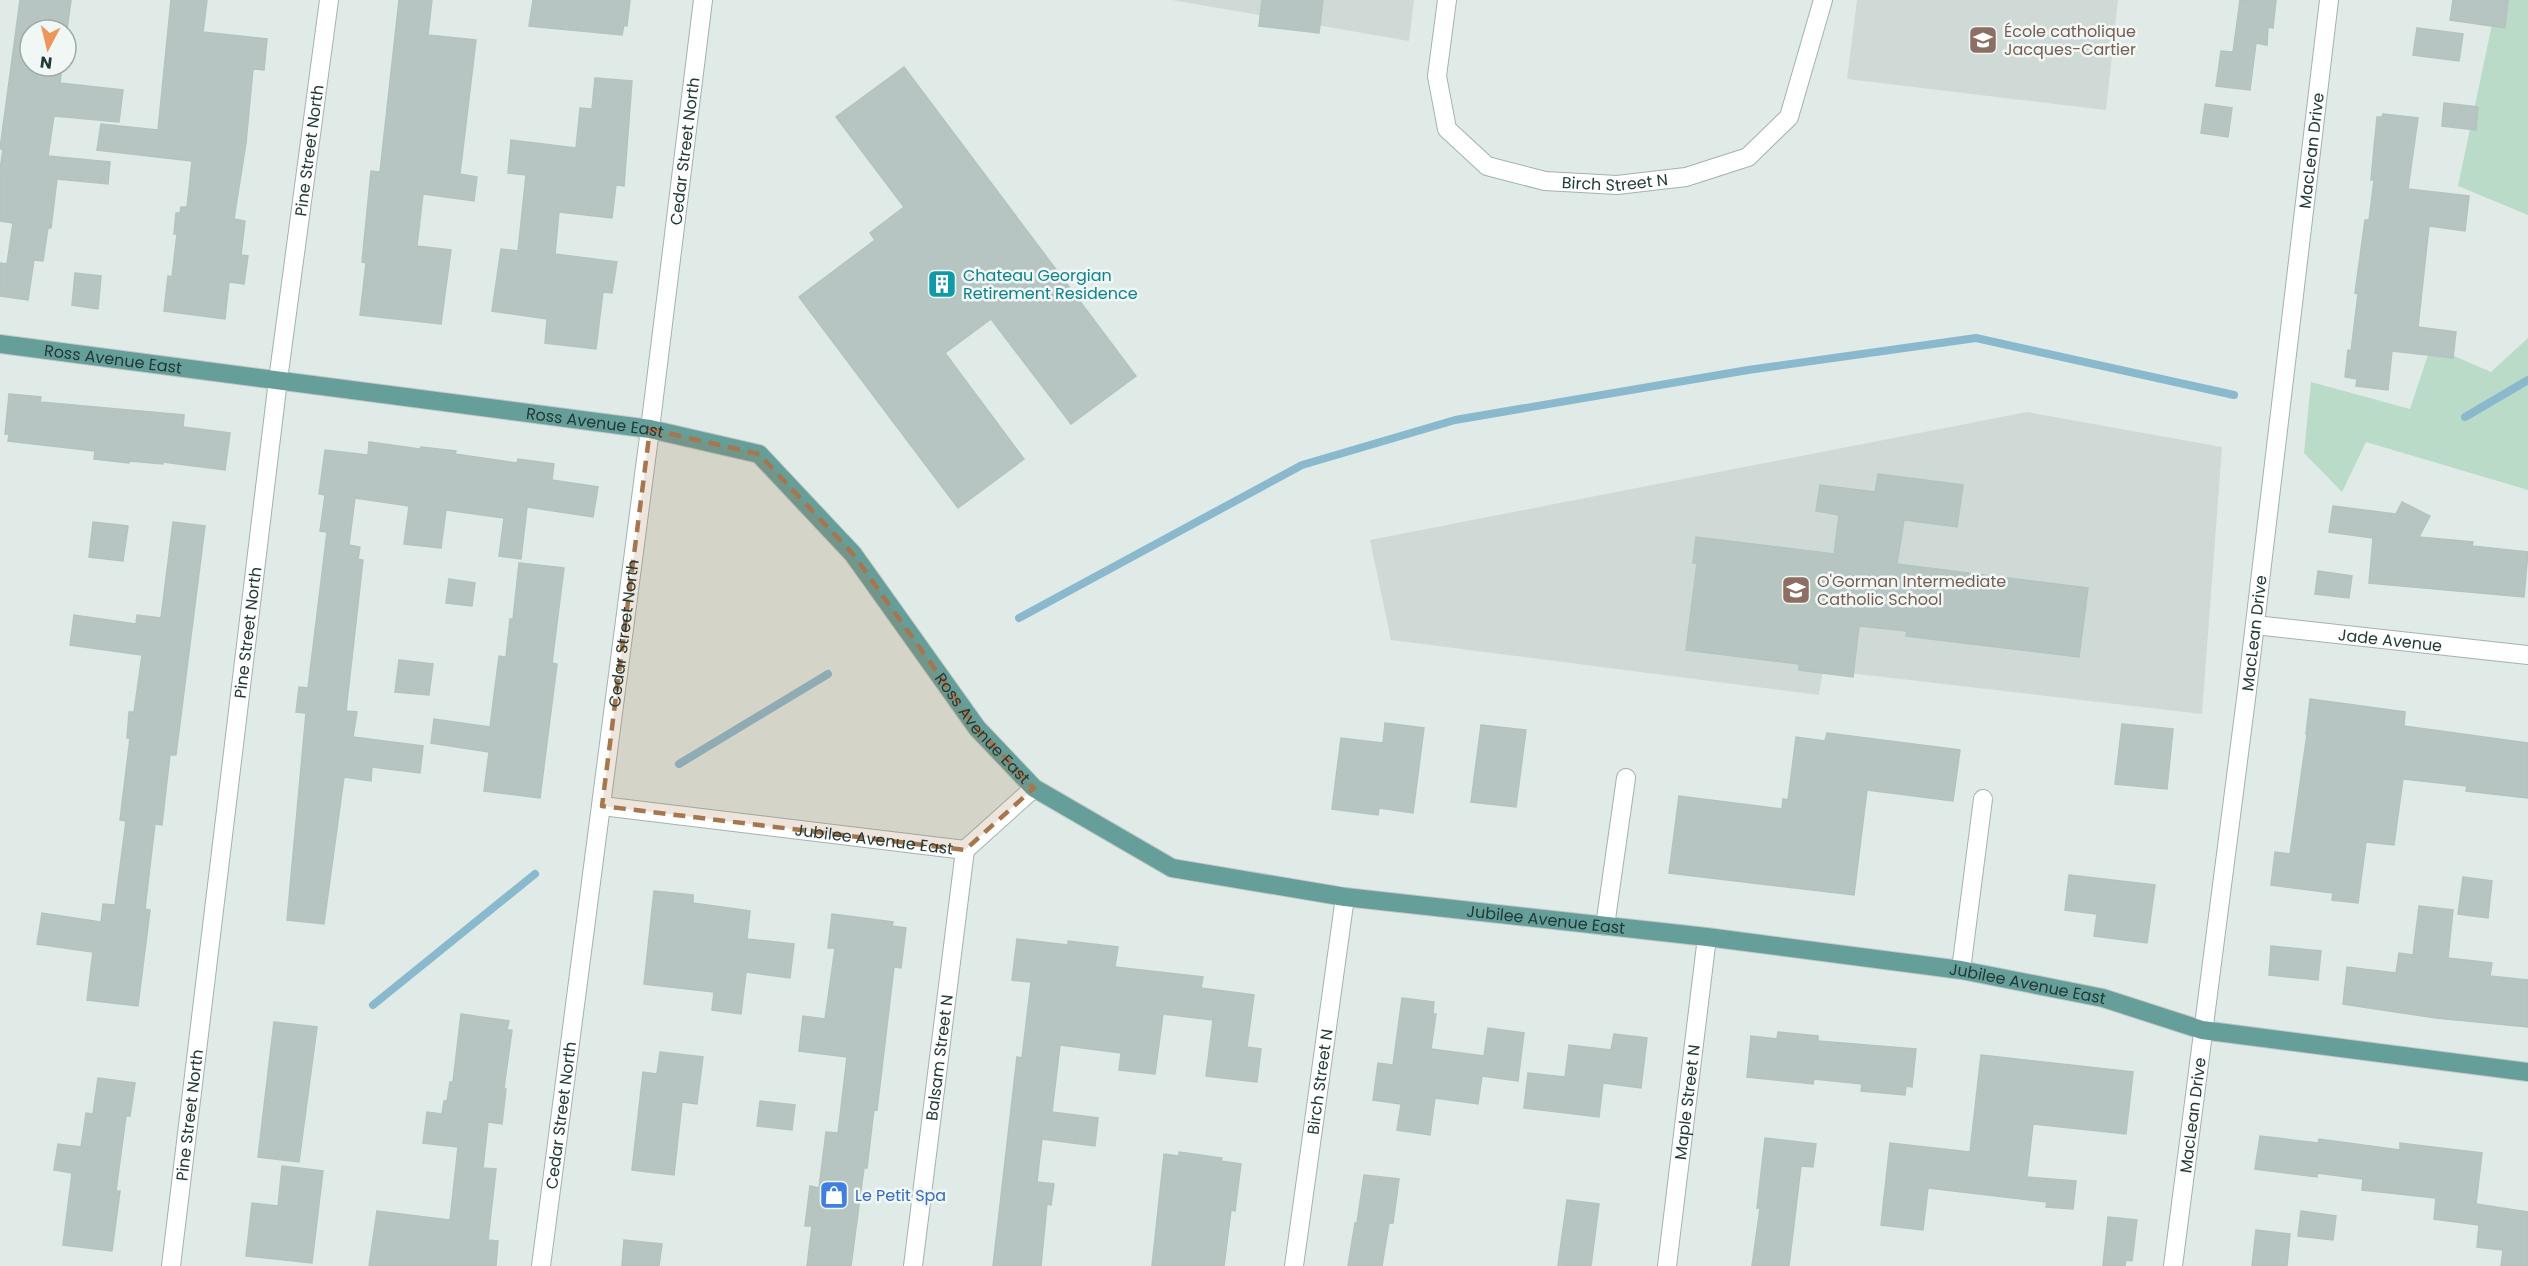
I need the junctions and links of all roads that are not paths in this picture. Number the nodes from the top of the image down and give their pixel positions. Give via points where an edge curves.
1 (329, 0) edge
2 (703, 0) edge
3 (1447, 0) edge
4 (1823, 0) edge
5 (2329, 0) edge
6 (0, 344) edge
7 (278, 380) junction
8 (650, 429) junction
9 (2255, 625) junction
10 (2528, 655) edge
11 (1626, 778) dead end
12 (1034, 788) junction
13 (1983, 799) dead end
14 (602, 806) junction
15 (965, 849) junction
16 (1345, 897) junction
17 (1605, 926) junction
18 (1707, 937) junction
19 (1961, 970) junction
20 (2202, 1030) junction
21 (2528, 1072) edge
22 (171, 1266) edge
23 (541, 1266) edge
24 (913, 1266) edge
25 (1294, 1266) edge
26 (1667, 1266) edge
27 (2173, 1266) edge

1 - 7 street, Pine Street North
2 - 8 street, Cedar Street North
3 - 4 street, Birch Street N via 1437,76 1447,129 1487,166 1545,181 1617,185 1686,177 1748,157 1789,117
5 - 9 street, MacLean Drive
6 - 7 main road, Ross Avenue East
7 - 8 main road, Ross Avenue East
7 - 22 street, Pine Street North
8 - 12 main road, Ross Avenue East via 759,454 853,554 977,728
8 - 14 street, Cedar Street North
9 - 10 street, Jade Avenue
9 - 20 street, MacLean Drive
11 - 17 street
12 - 15 street, Jubilee Avenue East
12 - 16 main road, Jubilee Avenue East via 1172,868
13 - 19 street
14 - 15 street, Jubilee Avenue East
14 - 23 street, Cedar Street North
15 - 24 street, Balsam Street N
16 - 17 main road, Jubilee Avenue East
16 - 25 street, Birch Street N
17 - 18 main road, Jubilee Avenue East
18 - 19 main road, Jubilee Avenue East
18 - 26 street, Maple Street N
19 - 20 main road, Jubilee Avenue East via 2103,998
20 - 21 main road, Jubilee Avenue East
20 - 27 street, MacLean Drive

